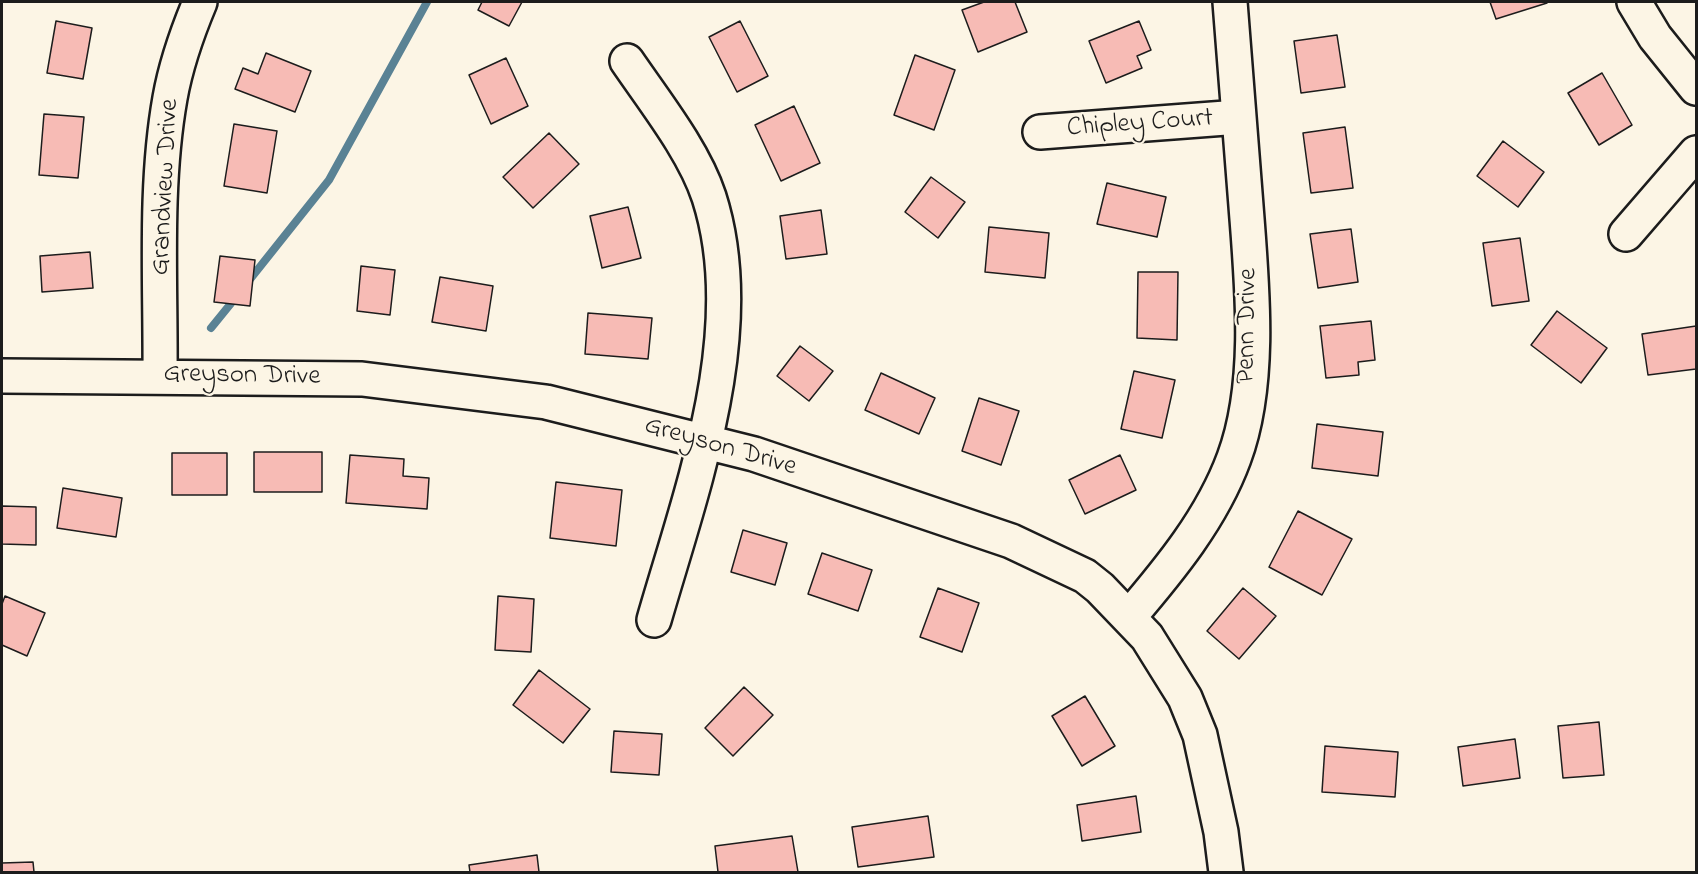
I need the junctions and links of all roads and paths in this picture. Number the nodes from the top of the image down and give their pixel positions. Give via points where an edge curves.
1 (200, 2) edge
2 (1230, 2) edge
3 (1634, 2) edge
4 (627, 61) dead end
5 (1696, 88) edge
6 (1239, 117) junction
7 (1040, 132) dead end
8 (1696, 153) edge
9 (1626, 234) dead end
10 (2, 376) edge
11 (160, 376) junction
12 (705, 442) junction
13 (1130, 617) junction
14 (654, 620) dead end
15 (1226, 873) edge

1 - 11 street, Grandview Drive via 177,65 165,134
2 - 6 street, Penn Drive
3 - 5 street via 1655,37
4 - 12 street via 699,173 717,231 723,296 721,346
6 - 7 street, Chipley Court
6 - 13 street, Penn Drive via 1252,284 1253,344 1247,403 1235,457 1210,511
8 - 9 street
10 - 11 street, Greyson Drive
11 - 12 street, Greyson Drive via 362,379 546,402
12 - 13 street, Greyson Drive via 754,454 1011,541 1085,576
12 - 14 street
13 - 15 street, Greyson Drive via 1185,698 1200,735

